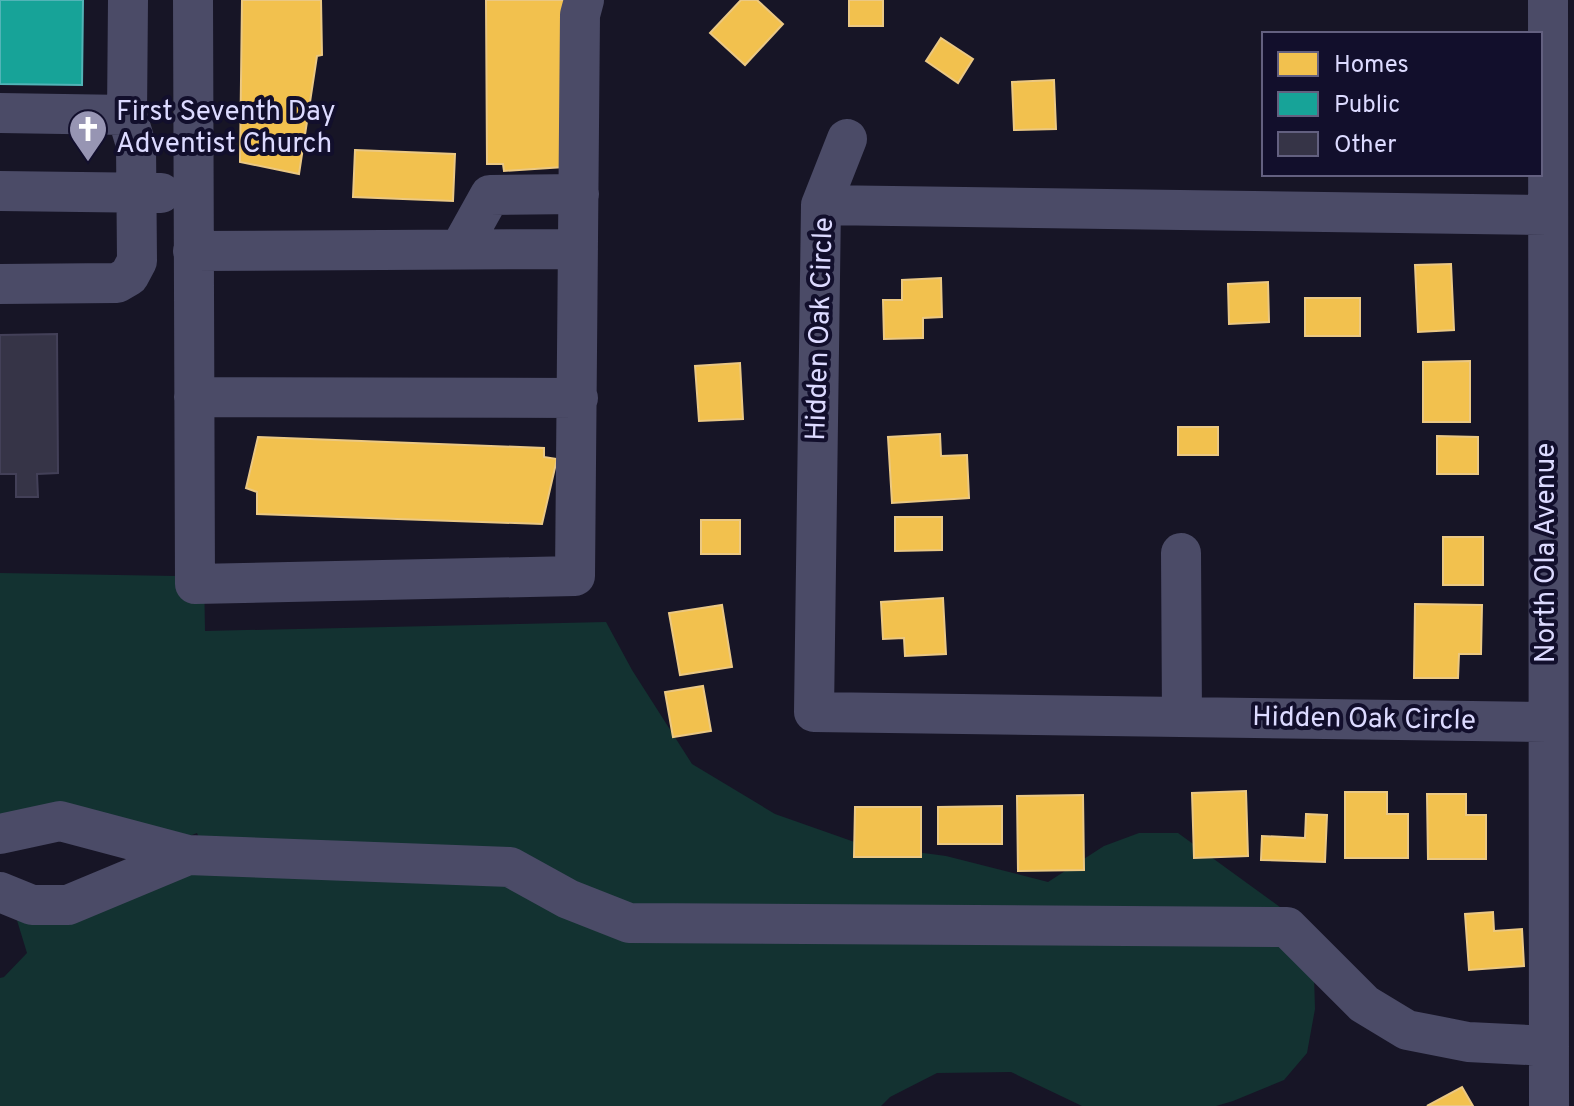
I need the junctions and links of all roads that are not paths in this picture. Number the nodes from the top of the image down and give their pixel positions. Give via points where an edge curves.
1 (128, 0) edge
2 (193, 0) edge
3 (584, 0) edge
4 (1548, 0) edge
5 (0, 113) edge
6 (127, 115) junction
7 (847, 139) dead end
8 (0, 191) edge
9 (137, 193) junction
10 (193, 193) junction
11 (579, 194) junction
12 (821, 205) junction
13 (1548, 215) junction
14 (460, 249) junction
15 (578, 249) junction
16 (193, 251) junction
17 (0, 284) edge
18 (194, 397) junction
19 (578, 398) junction
20 (1181, 553) dead end
21 (1182, 717) junction
22 (1547, 722) junction
23 (0, 834) edge
24 (188, 855) junction
25 (0, 892) edge
26 (1549, 1046) junction
27 (1549, 1106) edge

1 - 6 street
2 - 10 street
3 - 11 street
4 - 13 street, North Ola Avenue
5 - 6 street
6 - 9 street via 136,145
7 - 12 street
8 - 9 street
9 - 10 street
9 - 17 street via 137,261 129,276 117,283
10 - 16 street
11 - 14 street via 490,195
11 - 15 street
12 - 13 street, Hidden Oak Circle
12 - 21 street, Hidden Oak Circle via 814,712
13 - 22 street, North Ola Avenue
14 - 15 street
14 - 16 street
15 - 19 street
16 - 18 street
18 - 19 street
18 - 19 street via 195,584 575,576
20 - 21 street
21 - 22 street, Hidden Oak Circle
22 - 26 street, North Ola Avenue
23 - 24 street via 60,821
24 - 25 street via 68,905 32,905
24 - 26 street via 510,867 568,899 629,923 1287,927 1364,1004 1407,1030 1468,1042
26 - 27 street, North Ola Avenue

